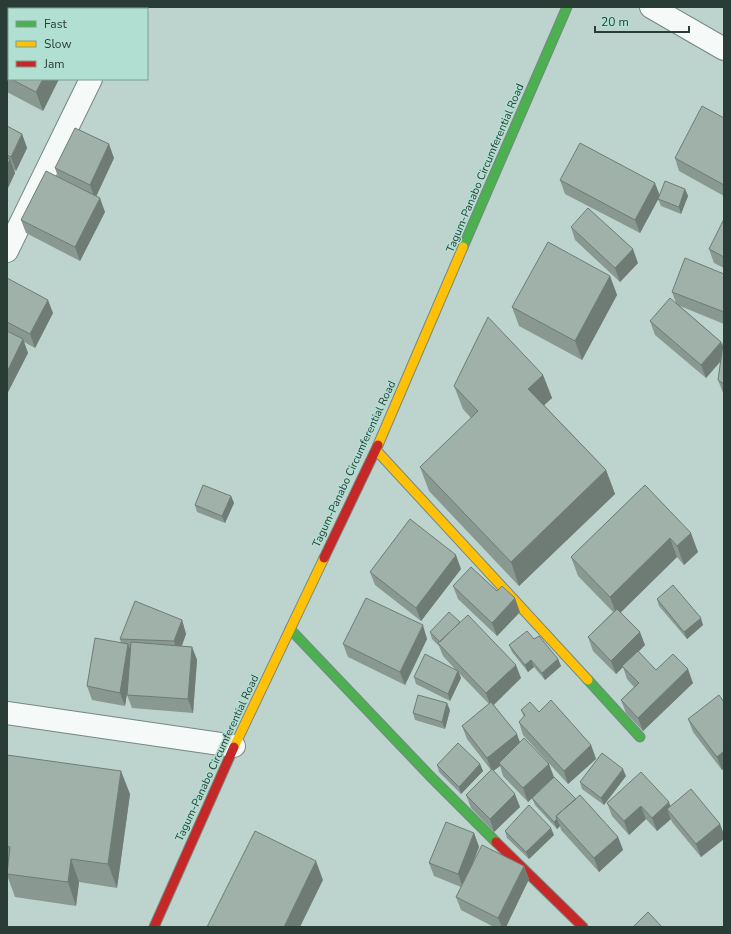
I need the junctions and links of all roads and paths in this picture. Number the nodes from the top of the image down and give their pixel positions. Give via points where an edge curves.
1 (567, 7) edge
2 (650, 7) edge
3 (724, 49) edge
4 (91, 80) edge
5 (7, 251) edge
6 (376, 450) junction
7 (290, 629) junction
8 (7, 713) edge
9 (640, 737) dead end
10 (234, 746) junction
11 (154, 927) edge
12 (583, 927) edge

1 - 6 main road, Tagum-Panabo Circumferential Road
2 - 3 street
4 - 5 street
6 - 7 main road, Tagum-Panabo Circumferential Road
6 - 9 main road
7 - 10 main road, Tagum-Panabo Circumferential Road
7 - 12 main road via 430,776
8 - 10 street
10 - 11 main road, Tagum-Panabo Circumferential Road

